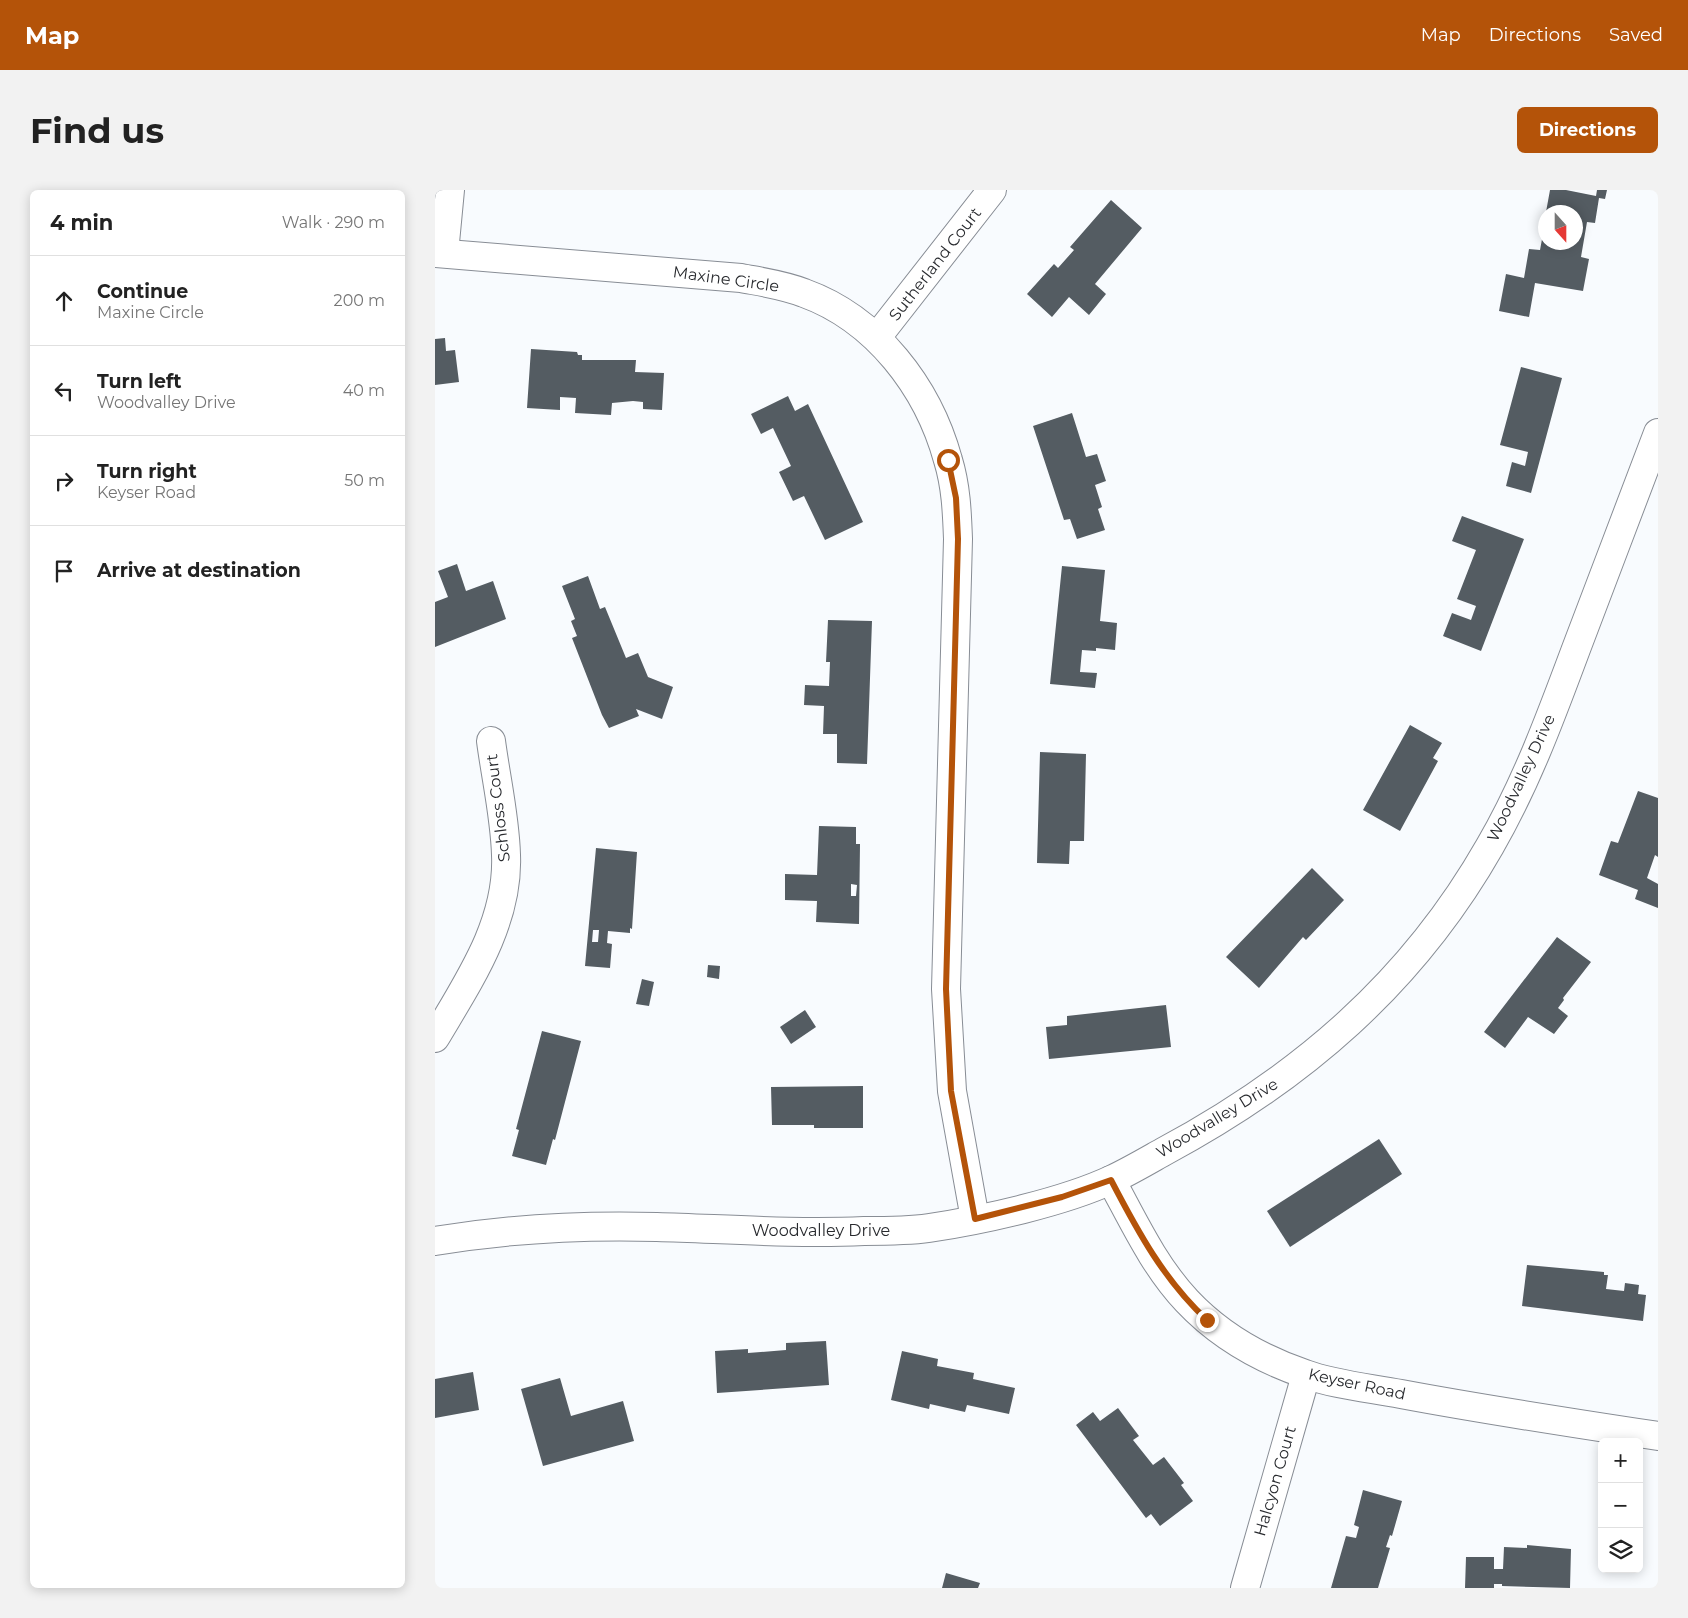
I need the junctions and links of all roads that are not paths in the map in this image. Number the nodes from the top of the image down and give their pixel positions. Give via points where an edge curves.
1 (450, 190) edge
2 (993, 190) edge
3 (440, 253) edge
4 (877, 337) junction
5 (1658, 433) edge
6 (491, 741) dead end
7 (435, 1038) edge
8 (1111, 1180) junction
9 (975, 1219) junction
10 (435, 1241) edge
11 (1306, 1375) junction
12 (1658, 1436) edge
13 (1245, 1588) edge

1 - 3 street
2 - 4 street, Sutherland Court
3 - 4 street, Maxine Circle via 689,273 775,284 831,305
4 - 9 street, Maxine Circle via 911,379 933,417 948,460 956,498 958,539 946,989 951,1091
5 - 8 street, Woodvalley Drive via 1520,789 1490,846 1436,928 1365,1007 1327,1044 1286,1076 1239,1109
6 - 7 street, Schloss Court via 506,856 504,890 485,950
8 - 9 street, Woodvalley Drive via 1062,1197
8 - 11 street, Keyser Road via 1146,1246 1188,1302 1233,1340
9 - 10 street, Woodvalley Drive via 894,1230 778,1232 585,1228
11 - 12 street, Keyser Road via 1478,1408
11 - 13 street, Halcyon Court

